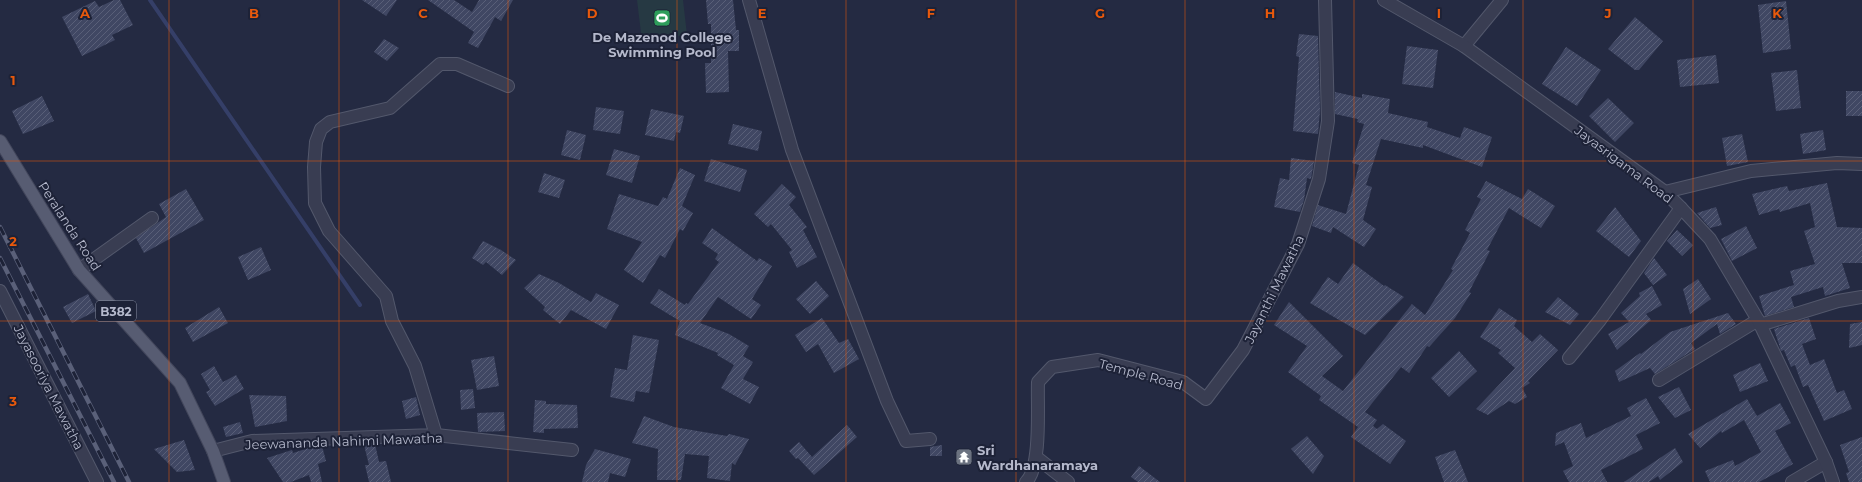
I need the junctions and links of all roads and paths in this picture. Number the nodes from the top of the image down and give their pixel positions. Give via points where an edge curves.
1 (750, 0) edge
2 (1325, 0) edge
3 (1384, 0) edge
4 (1502, 0) edge
5 (1464, 46) junction
6 (508, 86) dead end
7 (0, 141) edge
8 (1862, 164) edge
9 (1665, 192) junction
10 (1681, 208) junction
11 (152, 218) dead end
12 (79, 270) junction
13 (1, 294) edge
14 (1862, 297) edge
15 (1759, 322) junction
16 (1569, 358) dead end
17 (1659, 380) dead end
18 (1206, 399) joint
19 (436, 435) junction
20 (930, 439) dead end
21 (572, 450) dead end
22 (213, 451) junction
23 (1036, 457) junction
24 (1826, 462) junction
25 (97, 482) edge
26 (224, 482) edge
27 (1026, 482) edge
28 (1068, 482) edge
29 (1792, 482) edge
30 (1833, 482) edge

1 - 20 street via 792,150 887,401 906,440
2 - 18 street, Jayanthi Mawatha via 1328,121 1318,179 1298,244 1243,350
3 - 5 street, Jayasrigama Road
4 - 5 street
5 - 9 street, Jayasrigama Road
6 - 19 street via 457,64 440,64 390,108 330,122 321,129 316,142 315,203 329,231 386,296 392,321 415,366
7 - 12 main road, Peralanda Road / B382
8 - 9 street via 1837,163 1751,171
9 - 10 street, Jayasrigama Road
10 - 15 street, Jayasrigama Road via 1710,239
10 - 16 street
11 - 12 street
12 - 22 main road, Peralanda Road / B382 via 180,383
13 - 25 street, Jayasooriya Mawatha
14 - 15 street
15 - 17 street
15 - 24 street, Jayasrigama Road
18 - 23 street, Temple Road via 1183,382 1098,360 1052,367 1038,382
19 - 21 street, Jeewananda Nahimi Mawatha
19 - 22 street, Jeewananda Nahimi Mawatha via 252,442
22 - 26 main road, Peralanda Road / B382
23 - 27 street, Temple Road via 1030,478
23 - 28 street
24 - 29 street
24 - 30 street, Jayasrigama Road

